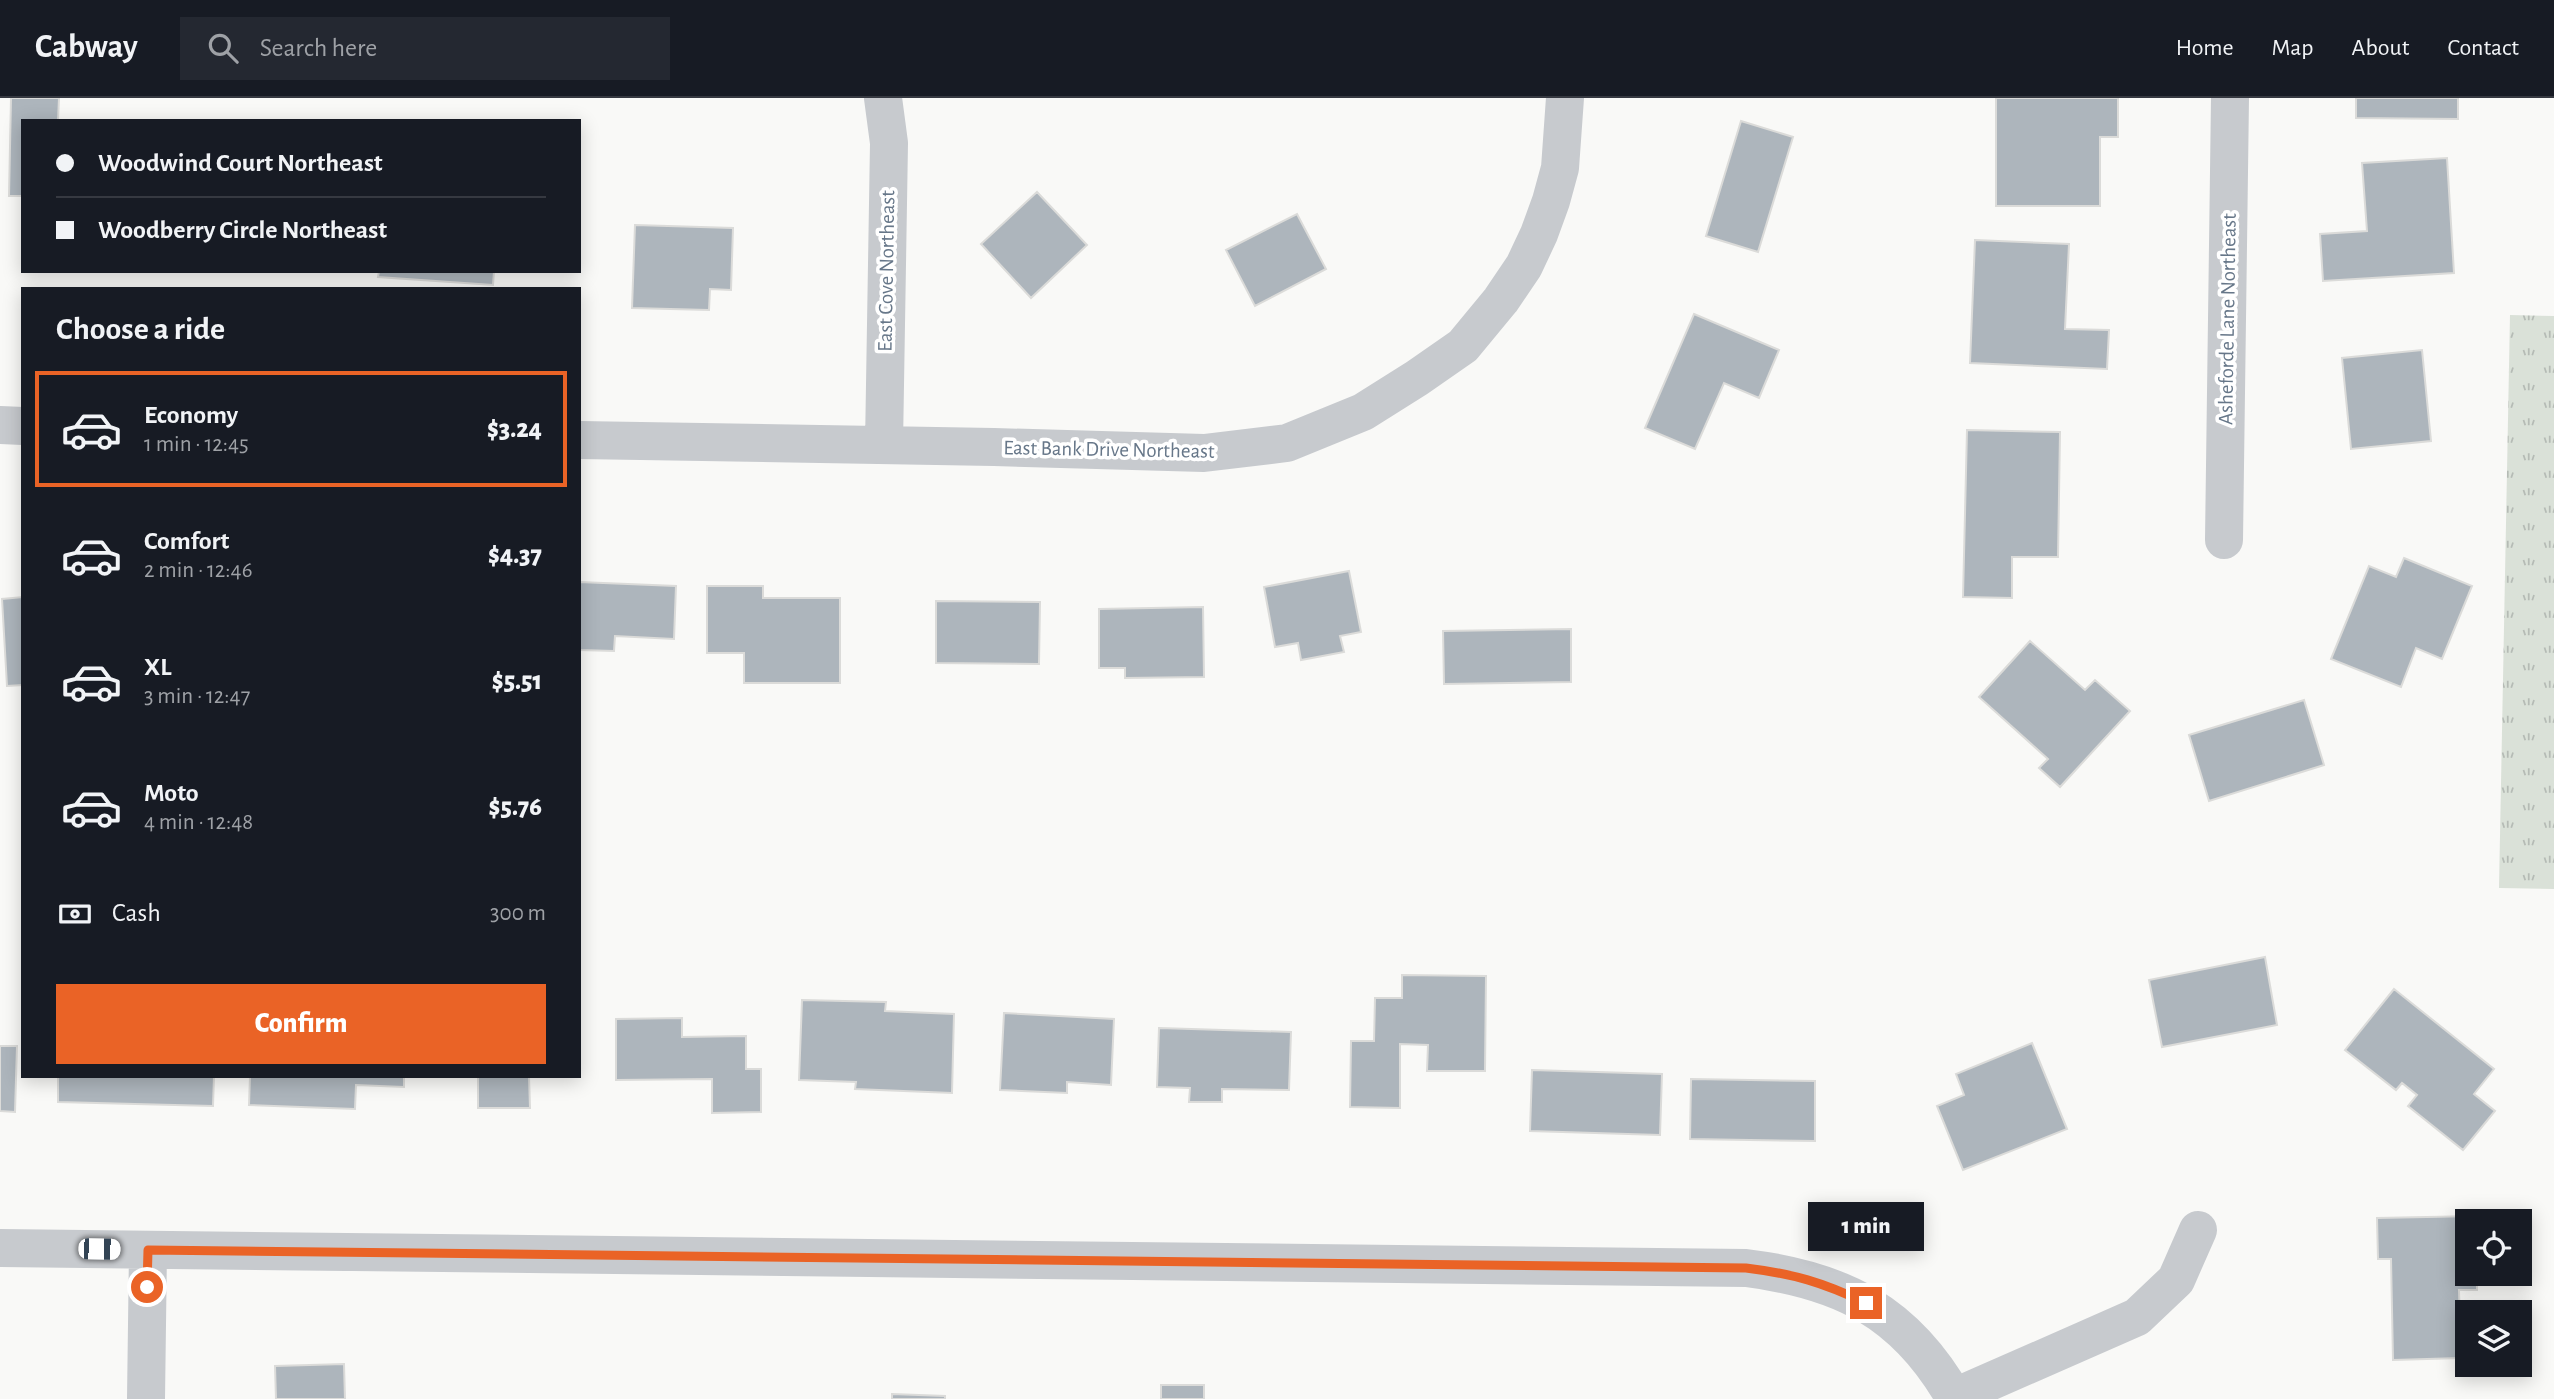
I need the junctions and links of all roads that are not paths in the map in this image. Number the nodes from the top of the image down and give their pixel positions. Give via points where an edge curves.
1 (883, 98) edge
2 (1565, 98) edge
3 (2230, 98) edge
4 (0, 425) edge
5 (21, 426) edge
6 (581, 440) edge
7 (884, 445) junction
8 (2224, 540) dead end
9 (2198, 1230) dead end
10 (0, 1248) edge
11 (148, 1250) junction
12 (1955, 1398) edge
13 (146, 1399) edge

1 - 7 street, East Cove Northeast via 889,143
2 - 7 street, East Bank Drive Northeast via 1560,168 1551,201 1539,234 1506,293 1463,346 1363,412 1287,443 1204,453
3 - 8 street, Asheforde Lane Northeast
4 - 5 street
6 - 7 street, East Bank Drive Northeast
9 - 12 street via 2176,1280 2137,1317
10 - 11 street
11 - 12 street via 1746,1268 1822,1283 1866,1303 1905,1332
11 - 13 street

